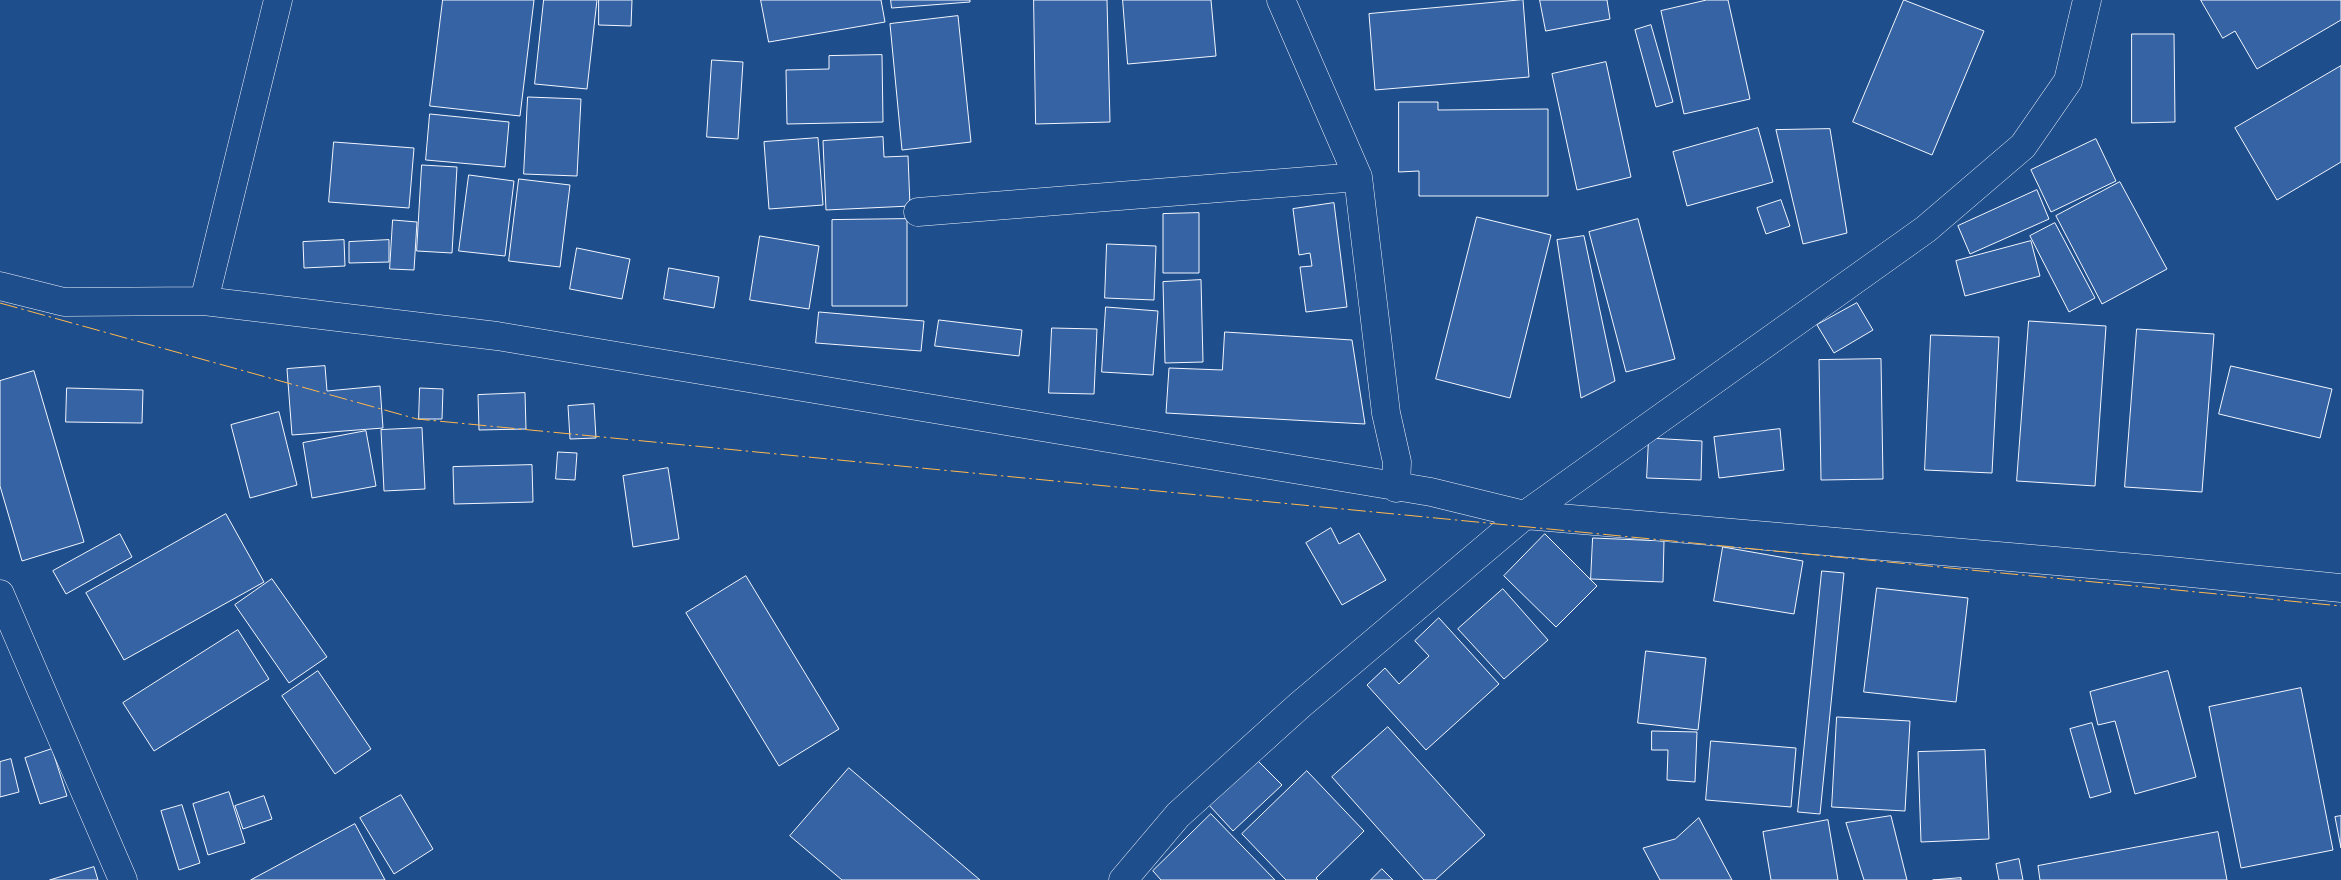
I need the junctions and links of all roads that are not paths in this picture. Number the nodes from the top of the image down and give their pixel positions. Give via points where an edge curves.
1 (278, 0) edge
2 (1281, 0) edge
3 (2088, 0) edge
4 (1358, 177) junction
5 (918, 212) dead end
6 (0, 286) edge
7 (204, 301) junction
8 (1396, 488) junction
9 (1525, 515) junction
10 (2341, 588) edge
11 (0, 594) edge
12 (123, 880) edge
13 (1123, 880) edge

1 - 7 street
2 - 4 street
3 - 9 street via 2068,81 2022,146 1926,229
4 - 5 street
4 - 8 street via 1386,413 1397,462
6 - 7 street via 64,302
7 - 8 street via 497,336
8 - 9 street via 1431,492
9 - 10 street
9 - 13 street via 1300,704 1178,815
11 - 12 street

